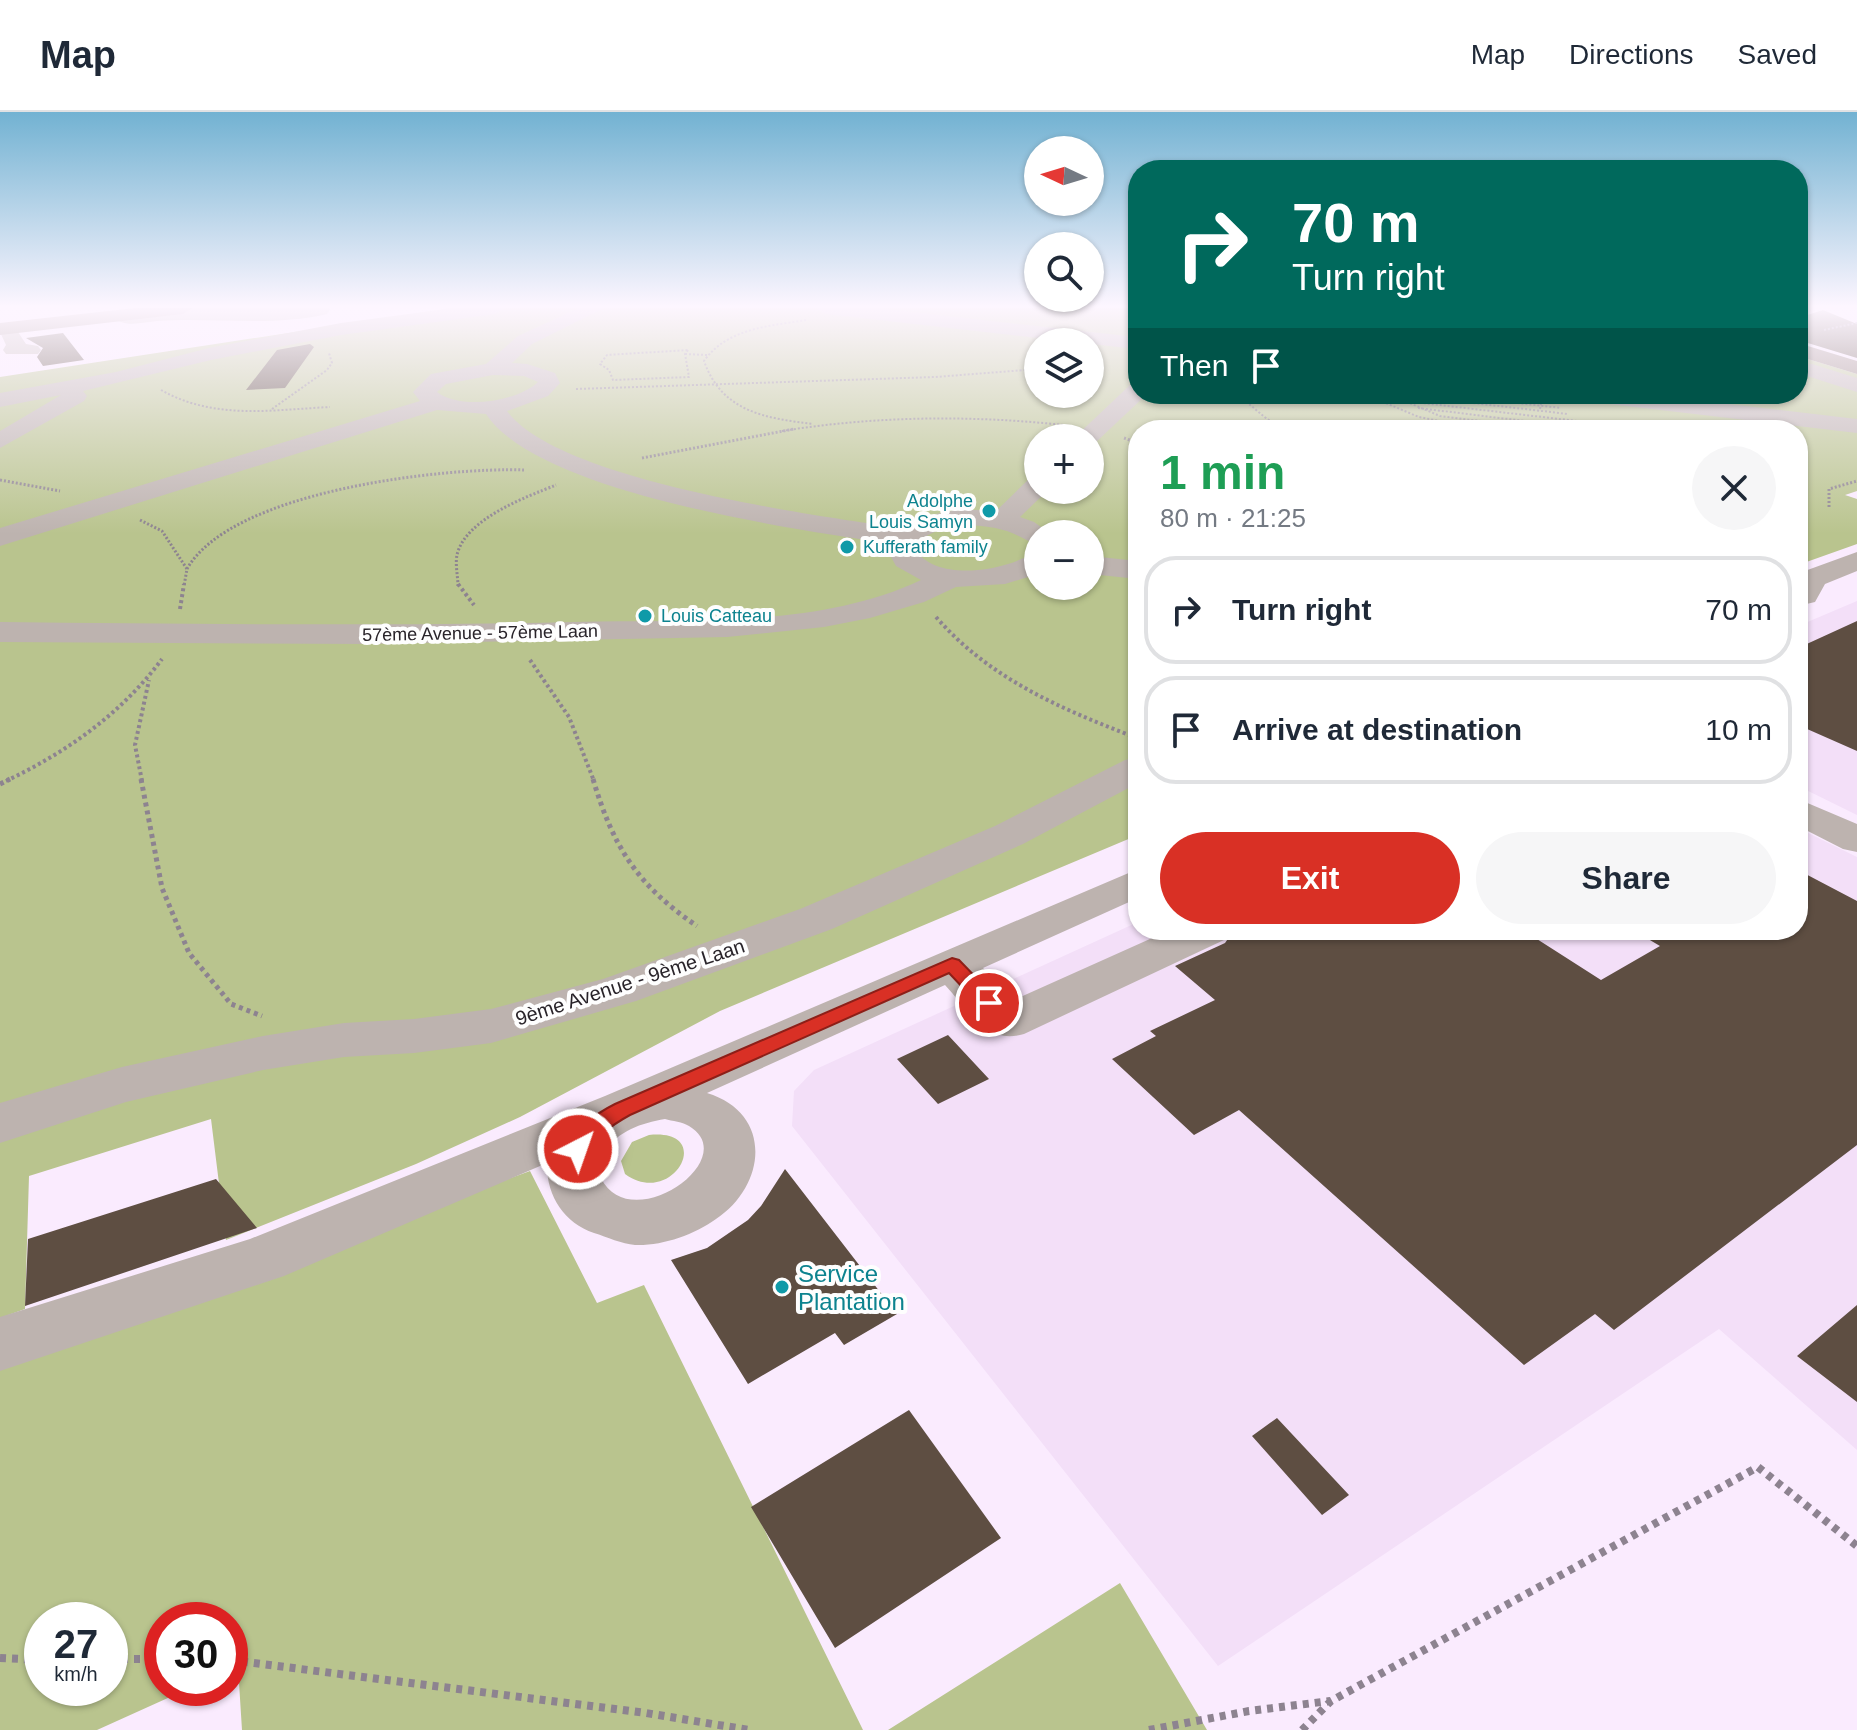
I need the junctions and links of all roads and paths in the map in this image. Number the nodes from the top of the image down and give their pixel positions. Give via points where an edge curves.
1 (86, 384) edge
2 (101, 384) edge
3 (129, 384) edge
4 (308, 384) edge
5 (433, 384) edge
6 (549, 384) edge
7 (754, 384) edge
8 (713, 385) junction
9 (547, 389) junction
10 (1128, 399) edge
11 (0, 400) edge
12 (1808, 401) edge
13 (436, 403) junction
14 (1249, 404) edge
15 (1388, 404) edge
16 (1407, 404) edge
17 (1434, 404) edge
18 (1463, 404) edge
19 (1506, 404) edge
20 (1541, 404) edge
21 (1566, 404) edge
22 (1603, 404) edge
23 (492, 406) junction
24 (338, 407) dead end
25 (1462, 407) junction
26 (1418, 408) junction
27 (1540, 409) junction
28 (270, 410) junction
29 (1461, 413) junction
30 (1539, 417) junction
31 (1459, 418) junction
32 (1601, 418) dead end
33 (1269, 420) edge
34 (1432, 420) edge
35 (1473, 420) edge
36 (1521, 420) edge
37 (1538, 420) edge
38 (1566, 420) edge
39 (1826, 421) junction
40 (1025, 424) edge
41 (1102, 424) edge
42 (822, 425) junction
43 (1857, 426) edge
44 (0, 441) edge
45 (1808, 445) edge
46 (594, 471) junction
47 (0, 480) edge
48 (1857, 481) edge
49 (1024, 499) edge
50 (109, 503) junction
51 (1829, 507) dead end
52 (1001, 521) junction
53 (1024, 528) edge
54 (0, 537) edge
55 (904, 537) junction
56 (1857, 561) edge
57 (1104, 566) edge
58 (1024, 568) edge
59 (187, 569) junction
60 (1128, 569) edge
61 (939, 585) junction
62 (1808, 587) edge
63 (0, 632) edge
64 (175, 633) junction
65 (507, 633) junction
66 (149, 678) junction
67 (1128, 734) edge
68 (1128, 773) edge
69 (0, 784) edge
70 (1808, 816) edge
71 (1857, 840) edge
72 (1128, 886) edge
73 (1186, 940) edge
74 (735, 950) junction
75 (952, 964) junction
76 (267, 1018) dead end
77 (0, 1123) edge
78 (0, 1344) edge
79 (1857, 1546) edge
80 (0, 1658) edge
81 (24, 1659) edge
82 (248, 1662) edge
83 (1331, 1701) junction
84 (749, 1730) edge
85 (1149, 1730) edge
86 (1302, 1730) edge

1 - 11 street
2 - 44 street
3 - 28 path via 162,391 193,407
4 - 28 path
5 - 13 street via 424,392
6 - 9 street
7 - 8 path
8 - 9 path
8 - 42 path via 728,401 757,414
9 - 23 street via 526,400
10 - 41 street
12 - 39 street
13 - 23 street
13 - 50 street
14 - 33 path
15 - 34 path
16 - 26 path
17 - 25 path
18 - 25 path
19 - 27 path
20 - 27 path
21 - 27 path
22 - 39 street
23 - 46 street via 506,426 536,446
24 - 28 path
25 - 29 path
25 - 30 path
26 - 29 path
26 - 31 path
27 - 30 path
27 - 32 path
29 - 31 path
29 - 36 path
30 - 37 path
30 - 38 path
31 - 35 path
39 - 43 street
39 - 45 street
40 - 42 path via 919,418
42 - 46 path via 710,443
46 - 55 street via 710,503
46 - 59 path via 455,470 345,488 222,535 198,551
46 - 65 path via 515,501 472,529 457,554 458,586
47 - 50 path
48 - 51 path via 1829,489
49 - 52 street
50 - 54 street
50 - 59 path via 162,531
52 - 53 street
52 - 55 street via 944,520
55 - 61 street via 901,555
56 - 62 street via 1813,578
57 - 60 street
58 - 61 street via 1003,576
59 - 64 path
61 - 65 street, 57ème Avenue - 57ème Laan via 821,618
61 - 67 path via 931,610 991,669 1057,705
63 - 64 street, 57ème Avenue - 57ème Laan
64 - 65 street, 57ème Avenue - 57ème Laan
64 - 66 path
65 - 74 path via 567,710 621,852 654,895
66 - 69 path via 90,730
66 - 76 path via 135,745 162,888 189,953 231,1004
68 - 74 street, 9ème Avenue - 9ème Laan via 1009,835
70 - 71 street
72 - 75 street
73 - 75 street via 1007,1022
74 - 77 street, 9ème Avenue - 9ème Laan via 491,1026 263,1053 122,1085
75 - 78 street via 264,1259
79 - 83 path via 1758,1467
80 - 81 path
82 - 84 path
83 - 85 path
83 - 86 path

